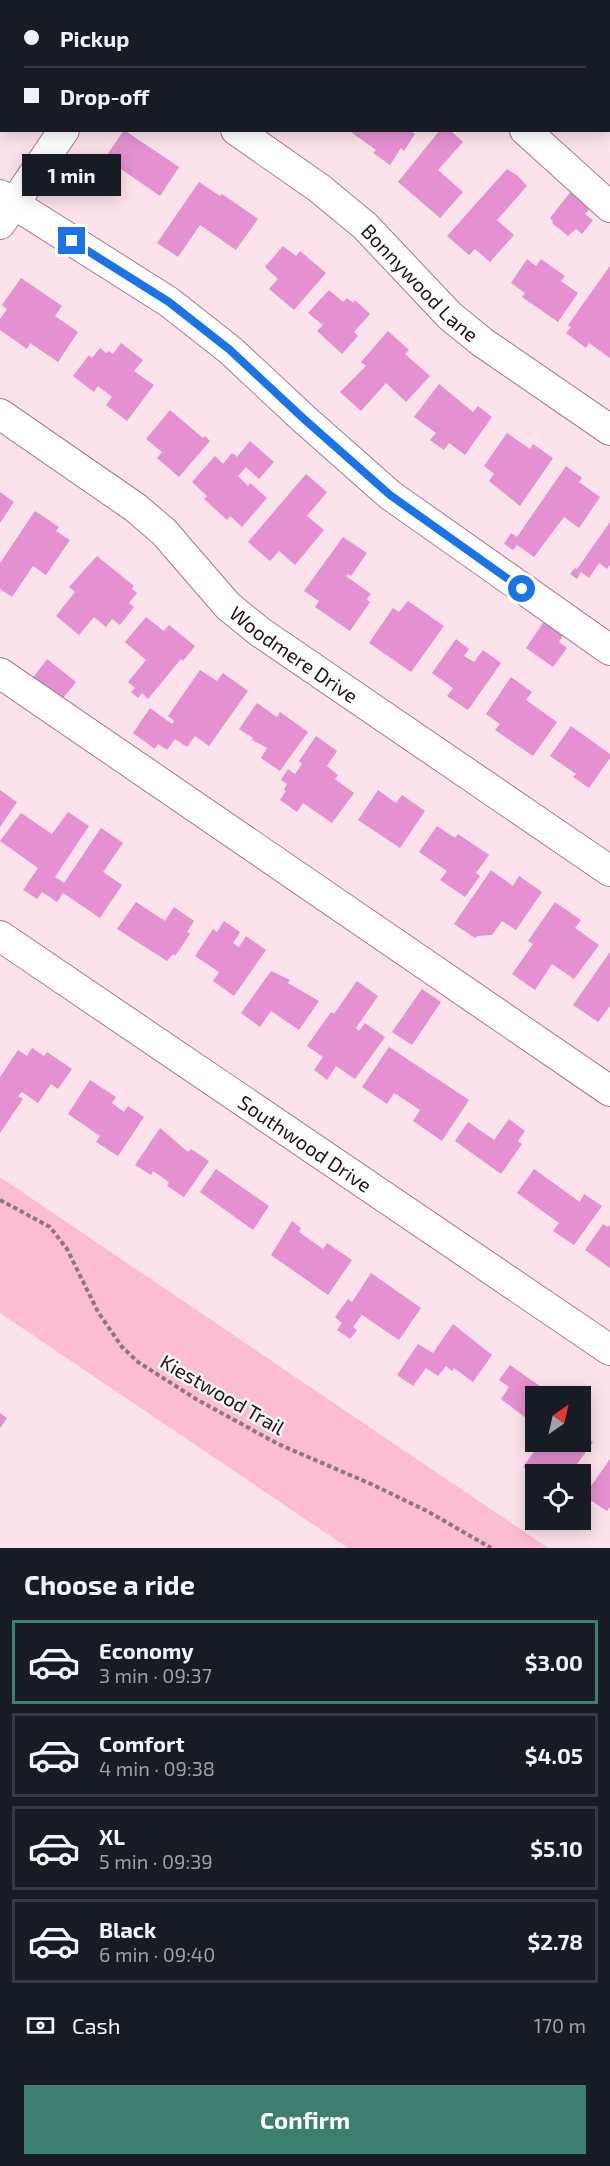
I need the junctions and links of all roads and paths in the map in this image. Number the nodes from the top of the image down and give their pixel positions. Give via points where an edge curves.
1 (62, 132) edge
2 (239, 132) edge
3 (527, 132) edge
4 (610, 207) edge
5 (4, 208) edge
6 (0, 414) edge
7 (610, 430) edge
8 (610, 650) edge
9 (0, 673) edge
10 (610, 871) edge
11 (0, 936) edge
12 (610, 1091) edge
13 (0, 1200) edge
14 (610, 1350) edge
15 (491, 1548) edge

1 - 5 street
2 - 7 street, Bonnywood Lane via 320,188 365,226 450,315 482,342
3 - 4 street
5 - 8 street via 169,302 230,350 390,495
6 - 10 street, Woodmere Drive via 136,508 164,532 228,606 260,632
9 - 12 street
11 - 14 street, Southwood Drive
13 - 15 path, Kiestwood Trail via 50,1227 67,1249 98,1312 122,1347 138,1362 279,1444 427,1511

